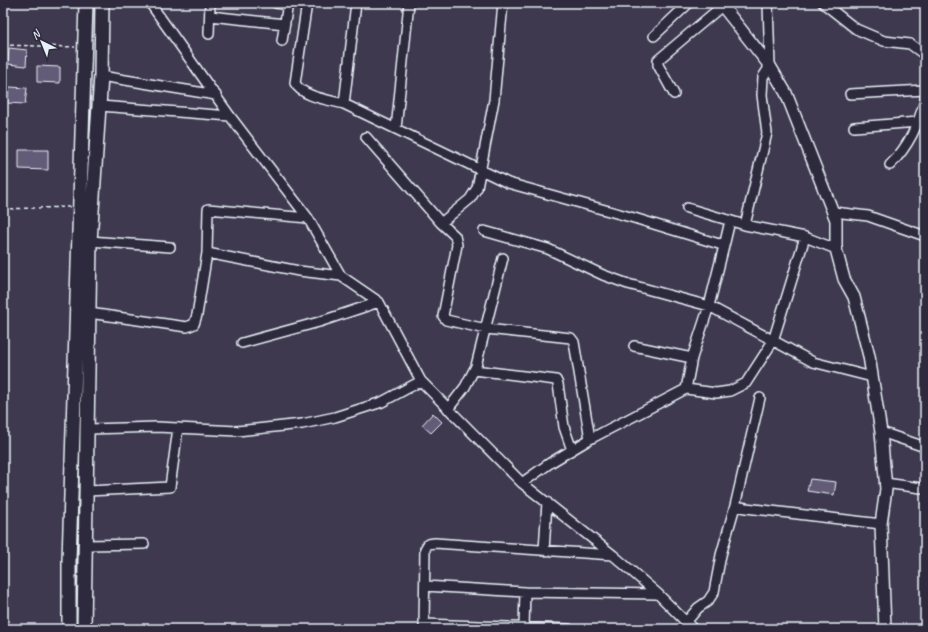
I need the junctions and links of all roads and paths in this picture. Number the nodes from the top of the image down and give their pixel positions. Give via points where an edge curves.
1 (86, 3) edge
2 (102, 3) edge
3 (150, 3) edge
4 (210, 3) edge
5 (276, 3) edge
6 (307, 3) edge
7 (356, 3) edge
8 (409, 3) edge
9 (503, 3) edge
10 (689, 3) edge
11 (768, 3) edge
12 (823, 3) edge
13 (288, 4) edge
14 (721, 4) edge
15 (210, 16) junction
16 (285, 24) junction
17 (209, 34) dead end
18 (654, 36) dead end
19 (282, 41) dead end
20 (3, 45) edge
21 (85, 47) junction
22 (925, 54) edge
23 (770, 66) junction
24 (101, 76) junction
25 (925, 90) edge
26 (674, 94) dead end
27 (850, 94) dead end
28 (216, 95) junction
29 (925, 100) edge
30 (344, 104) junction
31 (100, 106) junction
32 (230, 116) junction
33 (918, 122) junction
34 (854, 127) dead end
35 (396, 129) junction
36 (366, 137) dead end
37 (890, 165) dead end
38 (480, 171) junction
39 (80, 207) junction
40 (687, 208) dead end
41 (3, 209) edge
42 (834, 212) junction
43 (308, 218) junction
44 (730, 220) junction
45 (442, 223) junction
46 (745, 225) junction
47 (484, 231) dead end
48 (925, 236) edge
49 (805, 237) junction
50 (90, 241) junction
51 (725, 242) junction
52 (170, 247) dead end
53 (836, 249) junction
54 (207, 253) junction
55 (503, 258) dead end
56 (341, 276) junction
57 (379, 302) junction
58 (709, 306) junction
59 (89, 313) junction
60 (486, 329) junction
61 (773, 341) junction
62 (242, 343) dead end
63 (634, 346) dead end
64 (692, 358) junction
65 (474, 370) junction
66 (872, 377) junction
67 (421, 381) junction
68 (686, 389) junction
69 (760, 398) dead end
70 (448, 409) junction
71 (178, 428) junction
72 (88, 430) junction
73 (881, 432) junction
74 (590, 439) junction
75 (925, 447) edge
76 (572, 450) junction
77 (522, 483) junction
78 (885, 483) junction
79 (921, 488) dead end
80 (87, 492) junction
81 (546, 502) junction
82 (736, 506) junction
83 (881, 524) junction
84 (144, 544) dead end
85 (86, 545) junction
86 (544, 551) junction
87 (613, 555) junction
88 (425, 586) junction
89 (525, 592) junction
90 (658, 594) junction
91 (687, 622) junction
92 (424, 627) edge
93 (524, 627) junction
94 (69, 629) edge
95 (84, 629) edge
96 (569, 629) edge
97 (693, 629) edge
98 (885, 629) edge

1 - 21 main road
2 - 24 main road
3 - 28 street
4 - 15 street
5 - 13 street
6 - 30 street via 295,83 306,93
7 - 30 street
8 - 35 street
9 - 38 street via 494,100
10 - 18 street
11 - 23 street
12 - 22 street via 856,29 884,41 910,44
13 - 16 street
14 - 23 street
14 - 26 street via 658,60 658,65
15 - 16 street
15 - 17 street
16 - 19 street
20 - 21 path
21 - 39 main road
23 - 42 street via 786,93
23 - 46 street via 763,77 762,95 767,134 765,148
24 - 28 street
24 - 31 main road
25 - 27 street
28 - 32 street
29 - 33 street
30 - 35 street
31 - 32 street
31 - 50 main road
32 - 43 street
33 - 34 street
33 - 37 street via 902,153
35 - 38 street
36 - 45 street
38 - 45 street via 474,194
38 - 51 street via 508,183 719,244
39 - 41 path
39 - 94 main road
40 - 44 street
42 - 48 street via 868,216
42 - 53 street
43 - 54 street via 208,210
43 - 56 street
44 - 46 street
44 - 51 street
45 - 60 street via 457,241 443,316 450,322
46 - 49 street
47 - 58 street via 548,249 628,284
49 - 53 street
49 - 61 street
50 - 52 street
50 - 59 main road
51 - 58 street
53 - 66 street via 844,279 854,297
54 - 56 street via 300,271
54 - 59 street via 197,315 194,324 187,328
55 - 60 street
56 - 57 street
57 - 62 street
57 - 67 street
58 - 61 street
58 - 64 street
59 - 72 main road
60 - 65 street
60 - 74 street via 571,338 574,342
61 - 66 street via 813,362
61 - 68 street via 746,383 730,391 716,393
63 - 64 street
64 - 68 street
65 - 70 street
65 - 76 street via 556,380 564,427
66 - 73 street
67 - 70 street
67 - 71 street via 382,402 335,417 302,424 237,431
68 - 74 street
69 - 82 street
70 - 77 street
71 - 72 street
71 - 80 street via 170,486
72 - 80 main road
73 - 75 street
73 - 78 street
74 - 76 street
76 - 77 street
77 - 81 street
78 - 79 street
78 - 83 street
80 - 85 main road
81 - 86 street
81 - 87 street
82 - 83 street
82 - 91 street via 721,555 714,592
83 - 98 street
84 - 85 street
85 - 95 main road
86 - 87 street
86 - 88 street via 428,544 425,549
87 - 90 street
88 - 89 street
88 - 92 street
89 - 90 street
89 - 93 street
90 - 91 street
91 - 97 street
92 - 93 street
93 - 96 street

